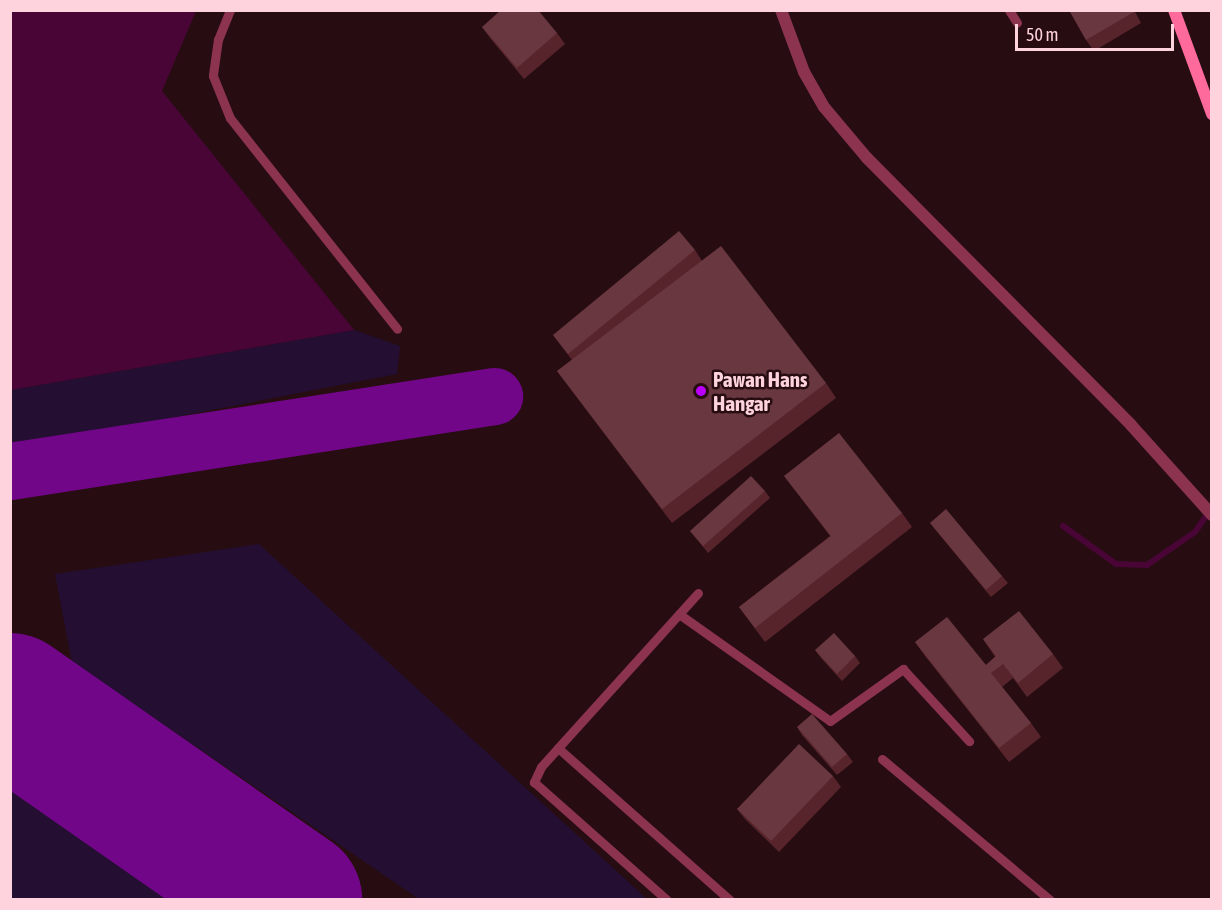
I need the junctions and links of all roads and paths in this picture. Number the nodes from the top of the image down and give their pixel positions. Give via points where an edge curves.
1 (230, 10) edge
2 (781, 10) edge
3 (1009, 10) edge
4 (1174, 10) edge
5 (1017, 23) dead end
6 (1212, 114) edge
7 (397, 329) dead end
8 (1212, 515) edge
9 (698, 593) dead end
10 (679, 614) junction
11 (969, 741) dead end
12 (558, 748) junction
13 (882, 759) dead end
14 (667, 900) edge
15 (730, 900) edge
16 (1050, 900) edge

1 - 7 lane via 218,39 213,76 230,117
2 - 8 street via 804,72 819,98 867,158 1131,425
3 - 5 lane
4 - 6 main road
9 - 10 lane
10 - 11 lane via 830,721 903,669
10 - 12 lane
12 - 14 lane via 534,782
12 - 15 lane
13 - 16 lane

